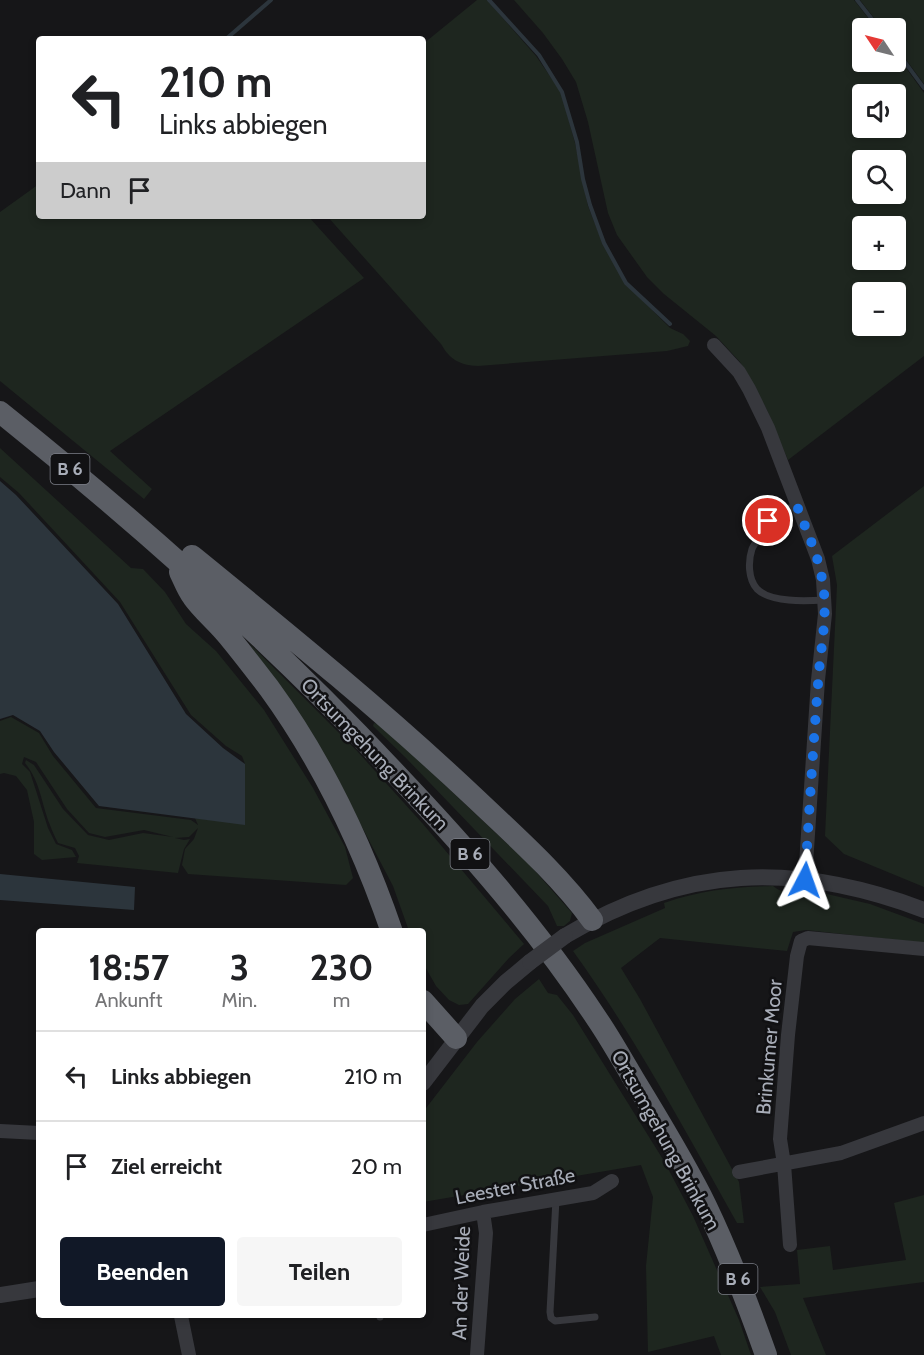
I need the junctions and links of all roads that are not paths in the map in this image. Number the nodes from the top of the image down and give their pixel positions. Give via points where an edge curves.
1 (714, 345) dead end
2 (0, 412) edge
3 (797, 506) junction
4 (139, 527) junction
5 (171, 555) junction
6 (825, 600) junction
7 (805, 880) junction
8 (924, 910) edge
9 (592, 920) junction
10 (391, 928) edge
11 (924, 949) edge
12 (426, 1004) edge
13 (456, 1038) junction
14 (426, 1079) edge
15 (924, 1123) edge
16 (0, 1131) edge
17 (36, 1133) edge
18 (784, 1164) junction
19 (739, 1172) dead end
20 (612, 1182) dead end
21 (556, 1199) junction
22 (483, 1212) junction
23 (426, 1224) edge
24 (790, 1245) dead end
25 (36, 1289) edge
26 (0, 1295) edge
27 (595, 1317) dead end
28 (181, 1318) edge
29 (189, 1355) edge
30 (477, 1355) edge
31 (766, 1355) edge

1 - 3 street via 749,389
2 - 4 highway, Ortsumgehung Brinkum / B 6
3 - 6 street via 818,559
3 - 6 lane via 773,515 768,521 752,549 750,576 756,588 774,597
4 - 5 highway, Ortsumgehung Brinkum / B 6
4 - 9 highway, B 6 via 185,550 341,678 517,838 578,900
5 - 10 highway, B 6 via 192,596 270,689 307,746 361,848
5 - 31 highway, Ortsumgehung Brinkum / B 6 via 287,662 386,762 524,919 597,1019 660,1122 705,1205 744,1291
6 - 7 street
7 - 8 street via 846,887
7 - 9 street via 762,877 707,881 647,897
9 - 13 street, bridge via 530,962 492,995
11 - 18 street, Brinkumer Moor via 808,938 801,941 788,1035 780,1139
12 - 13 highway
13 - 14 street
15 - 18 street via 841,1153
16 - 17 street
18 - 19 street
18 - 24 street, Brinkumer Moor
20 - 21 street, Leester Straße via 593,1193
21 - 22 street, Leester Straße
21 - 27 lane via 551,1318 555,1321
22 - 23 street, Leester Straße
22 - 30 street, An der Weide via 486,1233
25 - 26 street
28 - 29 street

